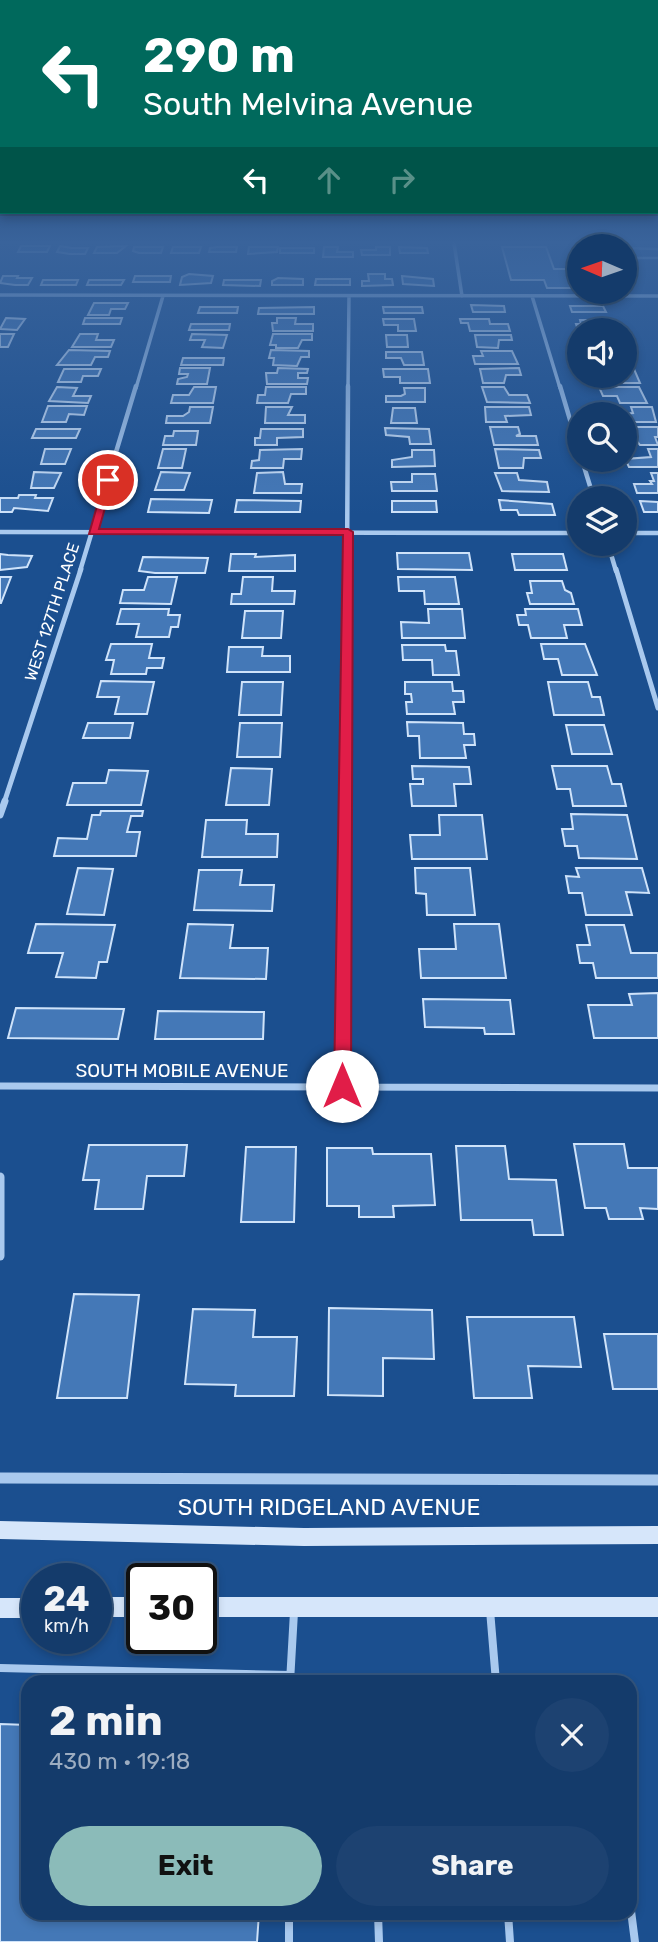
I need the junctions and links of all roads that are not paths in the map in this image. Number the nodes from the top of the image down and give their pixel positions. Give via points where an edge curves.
1 (152, 334) edge
2 (349, 334) edge
3 (543, 334) edge
4 (567, 411) edge
5 (0, 532) edge
6 (93, 532) junction
7 (348, 532) junction
8 (567, 533) edge
9 (637, 533) edge
10 (658, 533) edge
11 (612, 556) edge
12 (658, 708) edge
13 (0, 816) edge
14 (0, 1086) edge
15 (342, 1086) junction
16 (658, 1088) edge
17 (0, 1177) edge
18 (0, 1256) edge
19 (0, 1478) edge
20 (658, 1480) edge
21 (0, 1530) edge
22 (658, 1535) edge
23 (295, 1606) junction
24 (217, 1607) edge
25 (489, 1607) junction
26 (658, 1607) edge
27 (0, 1608) edge
28 (21, 1608) edge
29 (0, 1668) edge
30 (185, 1675) edge
31 (290, 1675) edge
32 (495, 1675) edge
33 (289, 1920) edge
34 (378, 1920) edge
35 (508, 1920) edge
36 (632, 1920) edge
37 (289, 1942) edge
38 (379, 1942) edge
39 (510, 1942) edge
40 (635, 1942) edge

1 - 6 street, WEST 127TH PLACE
2 - 7 street
3 - 4 street
5 - 6 street
6 - 7 street
6 - 13 street, WEST 127TH PLACE
7 - 8 street
7 - 15 street
9 - 10 street
11 - 12 street
14 - 15 street, SOUTH MOBILE AVENUE
15 - 16 street, SOUTH MOBILE AVENUE
17 - 18 street
19 - 20 street
21 - 22 main road, SOUTH RIDGELAND AVENUE via 303,1537
23 - 24 main road
23 - 25 main road
23 - 31 lane
25 - 26 main road
25 - 32 lane
27 - 28 main road
29 - 30 lane
33 - 37 lane
34 - 38 lane
35 - 39 lane
36 - 40 lane

